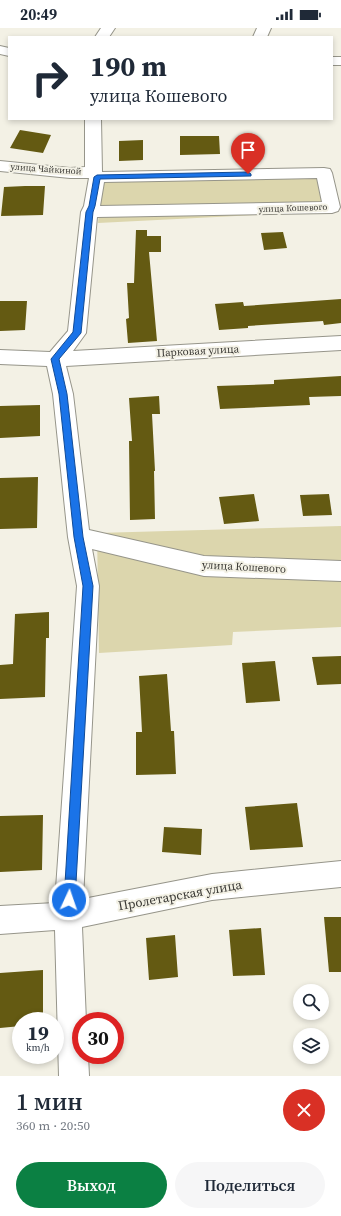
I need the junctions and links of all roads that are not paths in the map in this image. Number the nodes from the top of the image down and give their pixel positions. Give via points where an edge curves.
1 (93, 120) edge
2 (0, 166) edge
3 (95, 175) junction
4 (89, 212) junction
5 (341, 343) edge
6 (0, 357) edge
7 (55, 359) junction
8 (79, 537) junction
9 (341, 571) edge
10 (341, 874) edge
11 (68, 916) junction
12 (0, 920) edge
13 (74, 1076) edge

1 - 3 street
2 - 3 street, улица Чайкиной
3 - 4 street via 92,206
3 - 4 street, улица Кошевого via 324,173 332,207
4 - 7 street via 77,333
5 - 7 street, Парковая улица
6 - 7 street, Парковая улица
7 - 8 street via 63,394
8 - 9 street, улица Кошевого via 204,566
8 - 11 street via 88,586
10 - 11 street, Пролетарская улица via 212,886
11 - 12 street, Пролетарская улица
11 - 13 street

